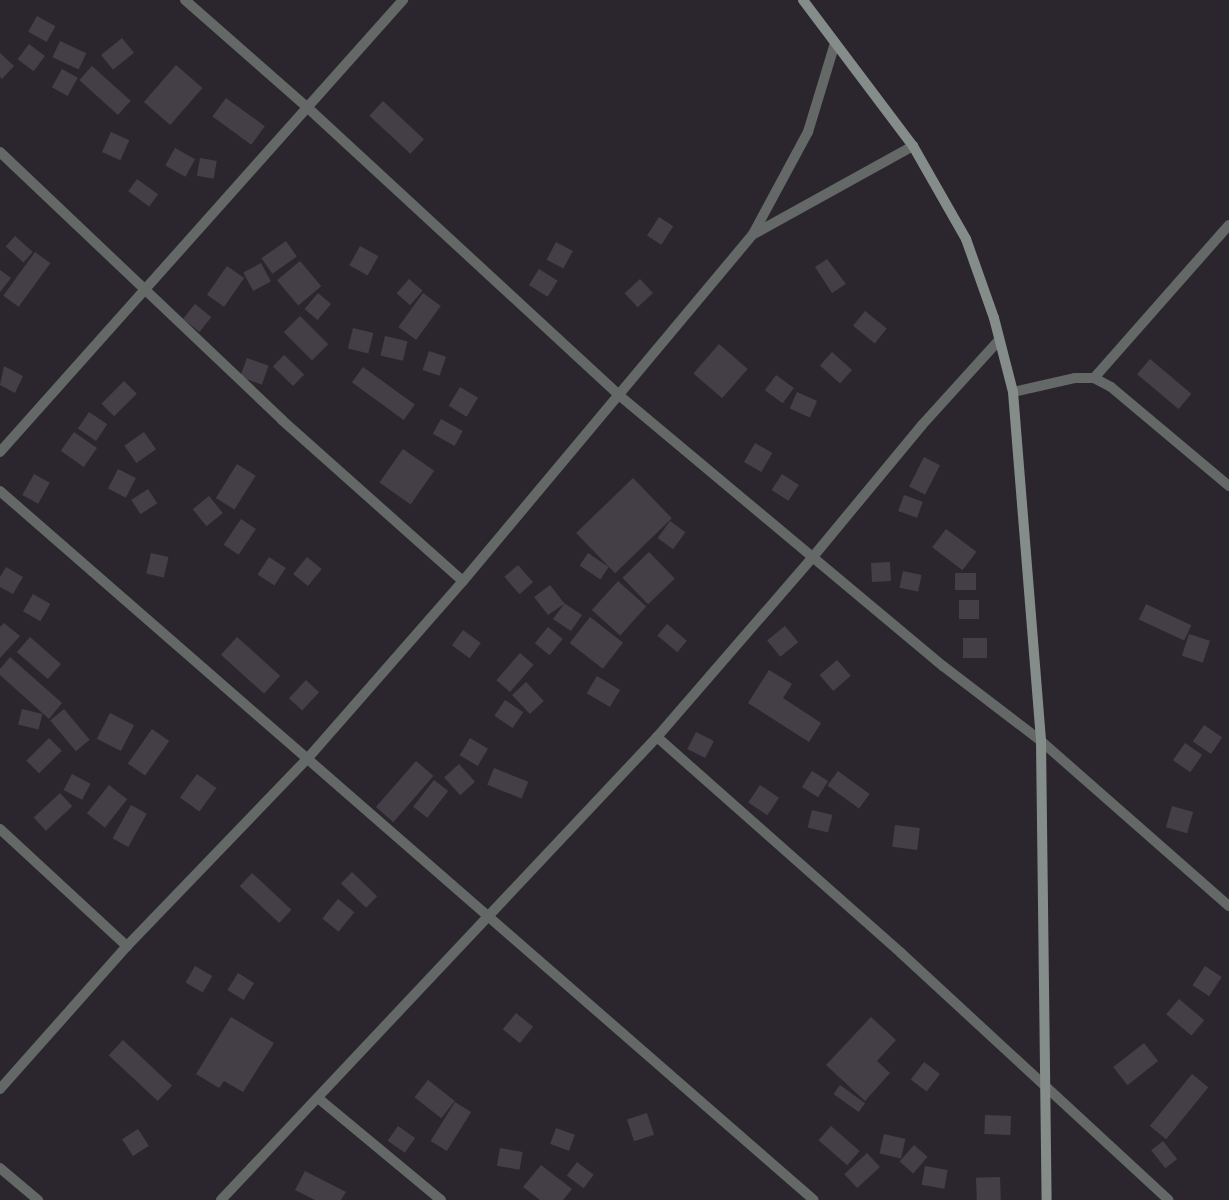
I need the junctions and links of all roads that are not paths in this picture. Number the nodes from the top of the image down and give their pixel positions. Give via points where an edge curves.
1 (186, 0) edge
2 (403, 0) edge
3 (803, 0) edge
4 (835, 43) junction
5 (308, 108) junction
6 (913, 146) junction
7 (0, 152) edge
8 (1229, 225) edge
9 (753, 234) junction
10 (145, 289) junction
11 (999, 340) junction
12 (1094, 378) junction
13 (1013, 392) junction
14 (620, 396) junction
15 (0, 452) edge
16 (1229, 486) edge
17 (0, 491) edge
18 (812, 558) junction
19 (463, 581) junction
20 (657, 737) junction
21 (1041, 741) junction
22 (308, 758) junction
23 (0, 828) edge
24 (1228, 902) edge
25 (487, 914) junction
26 (127, 946) junction
27 (1046, 1086) junction
28 (0, 1089) edge
29 (318, 1098) junction
30 (0, 1168) edge
31 (38, 1200) edge
32 (221, 1200) edge
33 (441, 1200) edge
34 (814, 1200) edge
35 (1047, 1200) edge
36 (1169, 1200) edge

1 - 5 street
2 - 5 street
3 - 4 main road
4 - 6 main road
4 - 9 street via 808,132
5 - 10 street
5 - 14 street
6 - 9 street
6 - 11 main road via 966,239
7 - 10 street
8 - 12 street
9 - 14 street
10 - 15 street
10 - 19 street via 282,420
11 - 13 main road
11 - 18 street via 922,425
12 - 13 street via 1076,378
12 - 16 street
13 - 21 main road
14 - 18 street
14 - 19 street
17 - 22 street
18 - 20 street
18 - 21 street via 943,666
19 - 22 street
20 - 25 street
20 - 27 street
21 - 24 street
21 - 27 main road
22 - 25 street
22 - 26 street
23 - 26 street
25 - 29 street
25 - 34 street
26 - 28 street
27 - 35 main road
27 - 36 street
29 - 32 street
29 - 33 street
30 - 31 street

